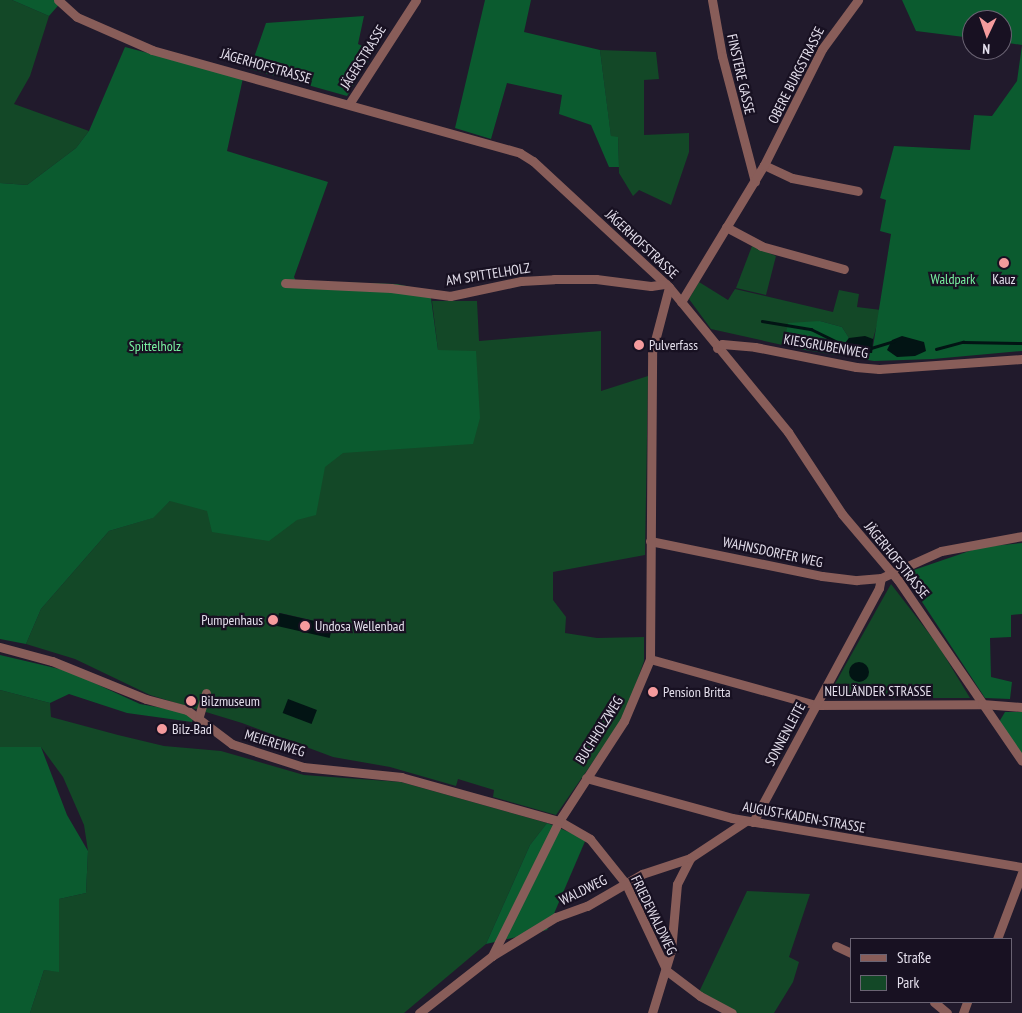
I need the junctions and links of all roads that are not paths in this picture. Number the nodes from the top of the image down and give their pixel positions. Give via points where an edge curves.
1 (58, 0) edge
2 (416, 0) edge
3 (712, 0) edge
4 (858, 0) edge
5 (349, 104) junction
6 (764, 165) junction
7 (755, 182) junction
8 (858, 191) dead end
9 (726, 227) junction
10 (844, 270) dead end
11 (285, 283) dead end
12 (667, 286) junction
13 (681, 302) junction
14 (717, 348) junction
15 (1022, 359) edge
16 (1022, 536) edge
17 (650, 541) junction
18 (890, 573) junction
19 (880, 578) junction
20 (0, 647) edge
21 (650, 660) junction
22 (206, 693) dead end
23 (982, 704) junction
24 (816, 705) junction
25 (1022, 707) edge
26 (199, 716) junction
27 (1022, 761) edge
28 (586, 778) junction
29 (559, 821) junction
30 (749, 822) junction
31 (690, 858) junction
32 (1022, 868) edge
33 (1022, 874) edge
34 (626, 884) junction
35 (997, 938) edge
36 (836, 946) dead end
37 (850, 953) edge
38 (492, 956) junction
39 (667, 971) junction
40 (935, 1003) edge
41 (419, 1013) edge
42 (652, 1013) edge
43 (732, 1013) edge
44 (947, 1013) edge

1 - 5 street, JÄGERHOFSTRASSE via 78,16 152,50
2 - 5 street, JÄGERSTRASSE
3 - 7 street, FINSTERE GASSE via 722,56
4 - 6 street, OBERE BURGSTRASSE via 822,49
5 - 12 street, JÄGERHOFSTRASSE via 520,153 533,161
6 - 7 street, OBERE BURGSTRASSE
6 - 8 street via 792,178
7 - 9 street, OBERE BURGSTRASSE
9 - 10 street via 761,246
9 - 13 street, OBERE BURGSTRASSE
11 - 12 street, AM SPITTELHOLZ via 391,288 450,296 521,281 554,279 596,279
12 - 13 street, JÄGERHOFSTRASSE
12 - 17 street, BUCHHOLZWEG via 652,352
13 - 14 street, JÄGERHOFSTRASSE
14 - 15 street, KIESGRUBENWEG via 722,344 755,347 879,369
14 - 18 street, JÄGERHOFSTRASSE via 788,432 842,514
16 - 18 street via 942,551
17 - 19 street, WAHNSDORFER WEG via 822,576 857,580
17 - 21 street, BUCHHOLZWEG
18 - 19 street, WAHNSDORFER WEG
18 - 23 street, JÄGERHOFSTRASSE via 939,637
19 - 24 street, SONNENLEITE via 878,588
20 - 26 street, MEIEREIWEG via 81,671 146,699
21 - 24 street, NEULÄNDER STRASSE
21 - 28 street, BUCHHOLZWEG via 624,722
22 - 26 street
23 - 24 street, NEULÄNDER STRASSE
23 - 25 street, NEULÄNDER STRASSE
23 - 27 street, JÄGERHOFSTRASSE
24 - 30 street, SONNENLEITE
26 - 29 street, MEIEREIWEG via 222,739 232,744 303,767 402,777
28 - 29 street, BUCHHOLZWEG
28 - 30 street, AUGUST-KADEN-STRASSE
29 - 34 street, FRIEDEWALDWEG via 590,839
29 - 38 street, BUCHHOLZWEG
30 - 31 street, SONNENLEITE
30 - 32 street, AUGUST-KADEN-STRASSE
31 - 34 street, WALDWEG via 642,874
31 - 39 street via 674,898
33 - 35 street
34 - 38 street, WALDWEG via 587,906 556,917
34 - 39 street, FRIEDEWALDWEG
36 - 37 street
38 - 41 street, BUCHHOLZWEG
39 - 42 street
39 - 43 street, FRIEDEWALDWEG via 700,996
40 - 44 street

